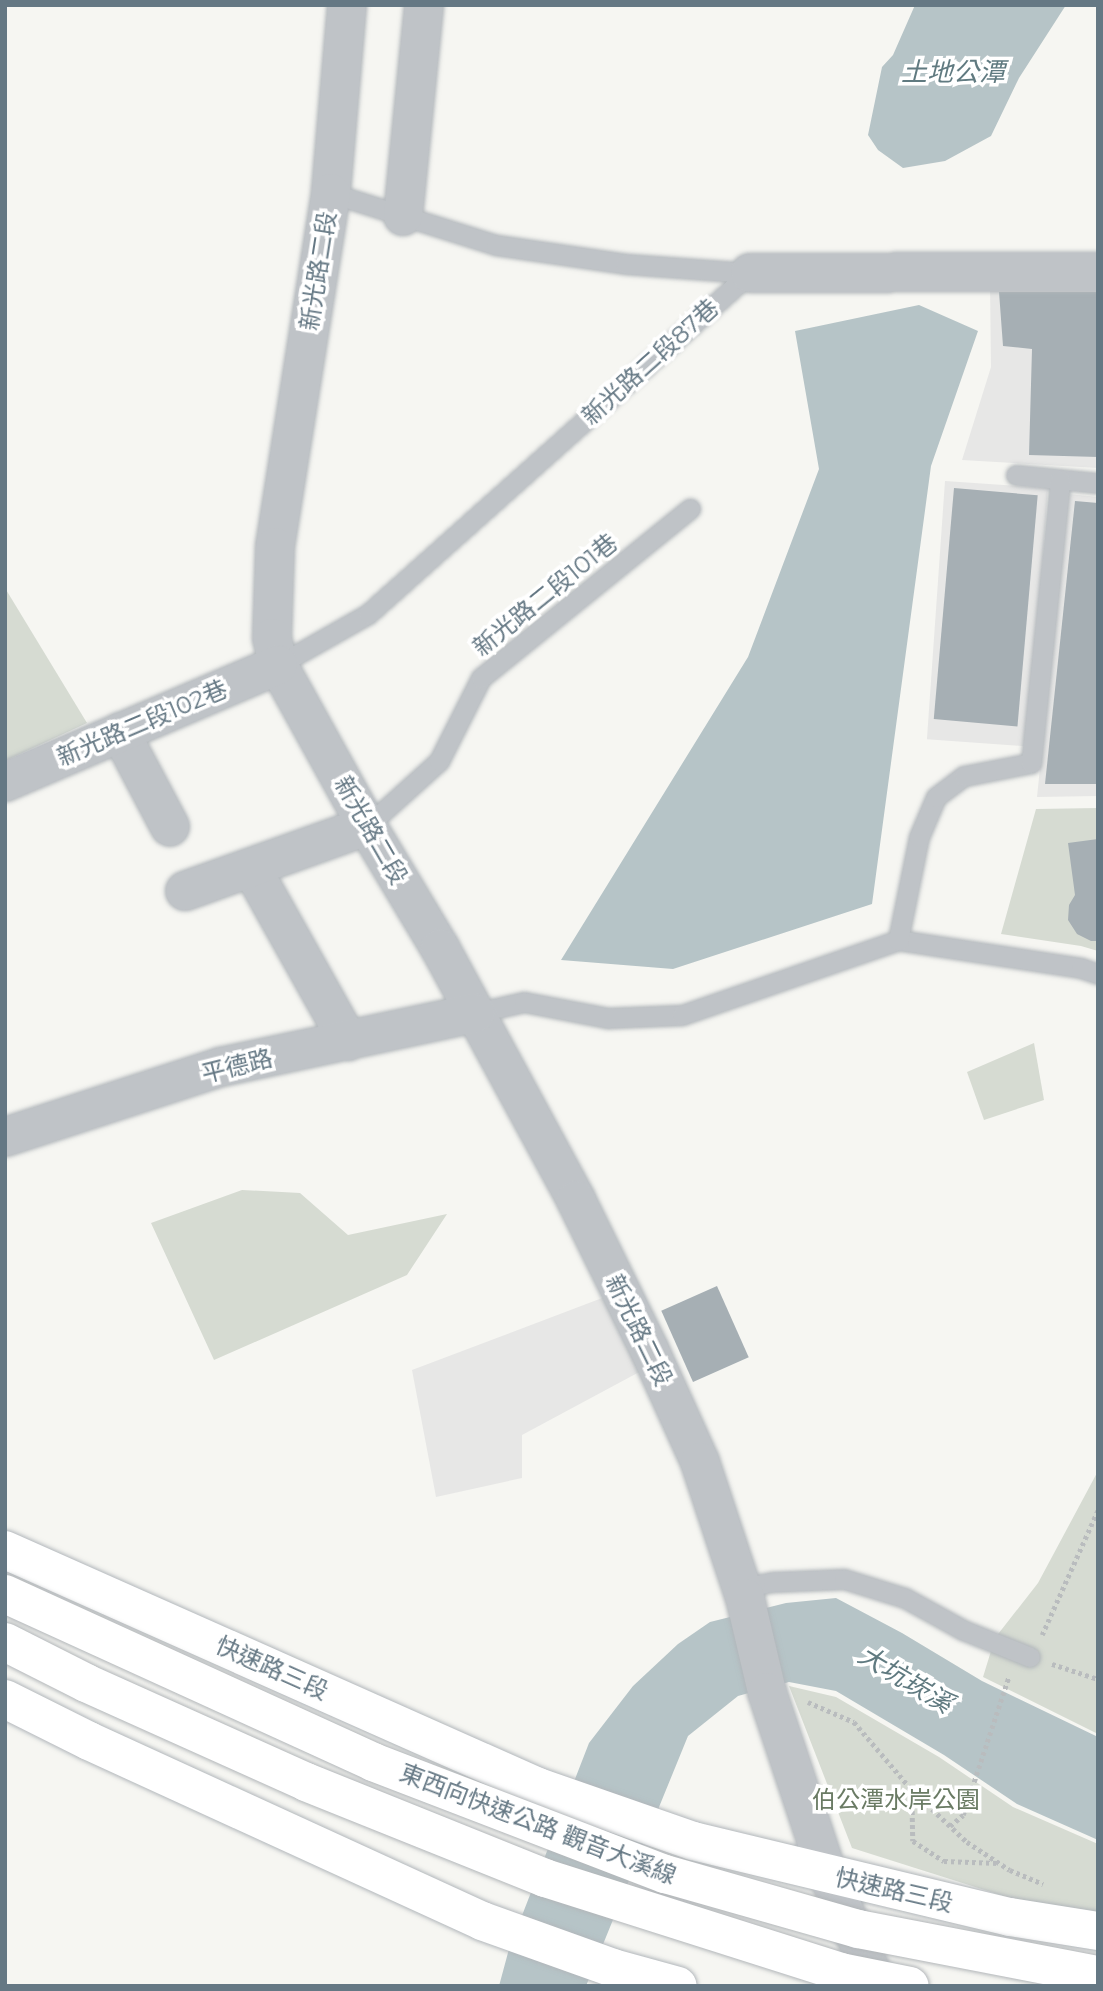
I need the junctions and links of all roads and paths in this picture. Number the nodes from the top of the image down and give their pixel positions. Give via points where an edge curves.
1 (347, 5) edge
2 (424, 5) edge
3 (331, 193) junction
4 (403, 216) junction
5 (750, 272) junction
6 (1098, 272) edge
7 (1016, 475) dead end
8 (1060, 480) junction
9 (1098, 483) edge
10 (690, 509) dead end
11 (278, 665) junction
12 (120, 732) junction
13 (5, 782) edge
14 (367, 826) junction
15 (170, 827) dead end
16 (257, 878) dead end
17 (186, 891) dead end
18 (898, 940) junction
19 (1098, 974) edge
20 (475, 1013) junction
21 (348, 1041) junction
22 (5, 1137) edge
23 (1098, 1510) edge
24 (5, 1549) edge
25 (743, 1593) junction
26 (5, 1594) edge
27 (5, 1642) edge
28 (1031, 1657) junction
29 (1098, 1679) edge
30 (1006, 1684) dead end
31 (5, 1699) edge
32 (782, 1701) junction
33 (811, 1714) dead end
34 (912, 1790) junction
35 (950, 1826) junction
36 (933, 1861) dead end
37 (944, 1861) junction
38 (1000, 1863) junction
39 (828, 1875) junction
40 (1055, 1889) dead end
41 (1098, 1931) edge
42 (1098, 1975) edge
43 (678, 1986) edge
44 (878, 1986) edge
45 (910, 1986) edge

1 - 3 street, 新光路二段
2 - 4 street
3 - 4 lane
3 - 11 street, 新光路二段 via 275,547 272,638
4 - 5 lane via 496,245 626,264
5 - 6 street
5 - 11 lane, 新光路二段87巷 via 368,614
7 - 8 lane
8 - 9 lane
8 - 18 lane via 1031,763 964,776 936,797 919,837
10 - 14 lane, 新光路二段101巷 via 481,678 439,761
11 - 12 street, 新光路二段102巷
11 - 14 street, 新光路二段
12 - 13 street, 新光路二段102巷
12 - 15 street
14 - 17 street
14 - 20 street, 新光路二段
16 - 21 street
18 - 19 lane
18 - 20 lane via 682,1015 608,1018 524,1002
20 - 21 street, 平德路
20 - 25 street, 新光路二段 via 576,1200 655,1361 700,1462
21 - 22 street, 平德路 via 221,1067
23 - 28 path
24 - 39 main road, 快速路三段 via 538,1787 693,1841
25 - 28 lane via 773,1582 844,1579 905,1598 963,1630
25 - 32 street, 新光路二段
26 - 42 main road, 東西向快速公路 觀音大溪線, bridge via 373,1762 665,1874 858,1929
27 - 45 main road, 東西向快速公路 觀音大溪線, bridge via 306,1782 545,1878 841,1972
28 - 29 path
30 - 35 path via 963,1815
31 - 43 main road via 482,1922
32 - 33 path
32 - 34 path via 854,1722
32 - 39 street, 新光路二段
34 - 35 path
34 - 37 path via 913,1841
35 - 38 path
36 - 37 path
37 - 38 path
38 - 40 path
39 - 41 main road, 快速路三段 via 1010,1917
39 - 44 street, 新光路二段

